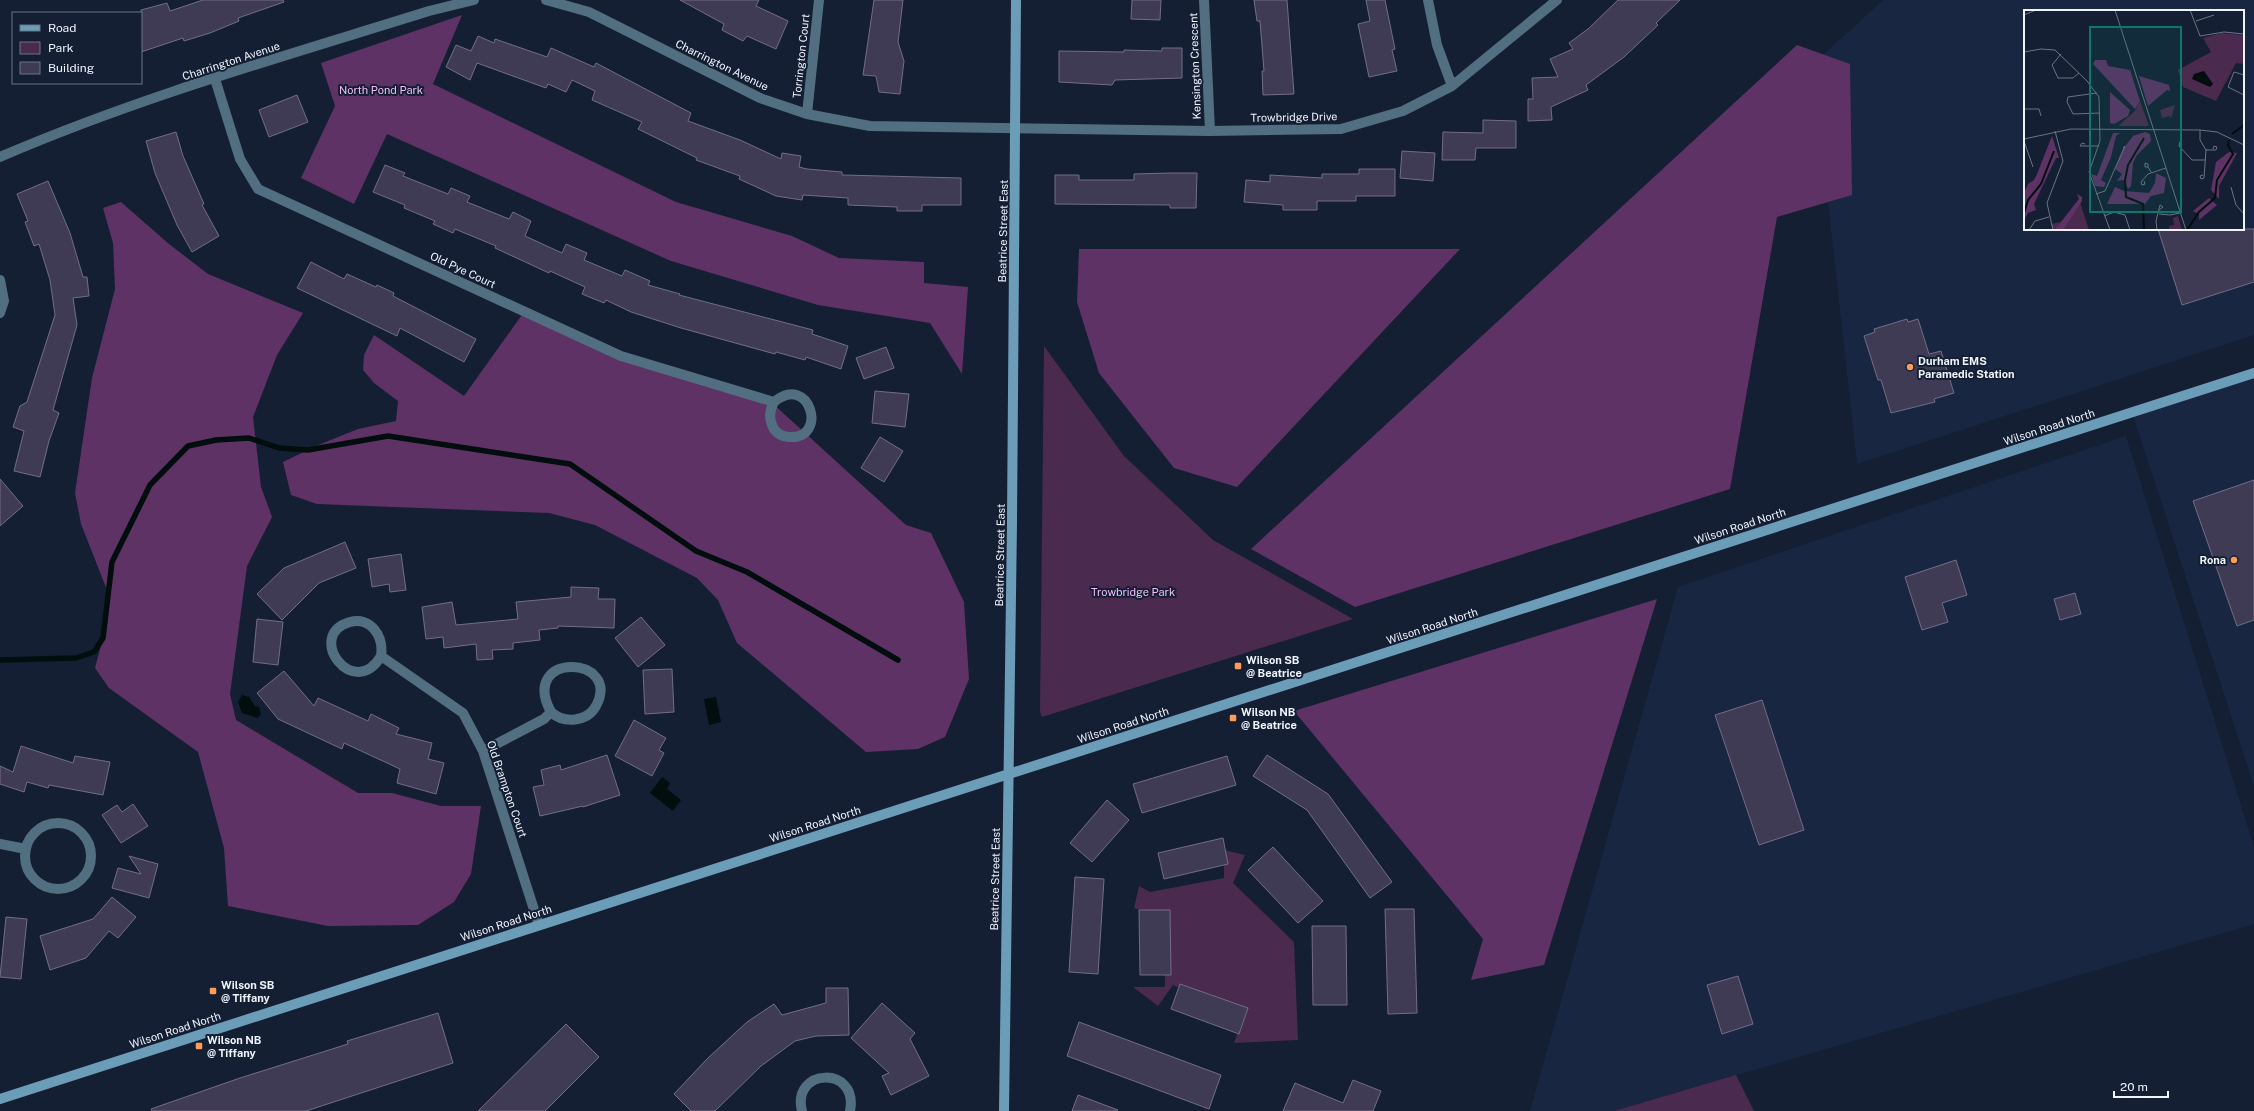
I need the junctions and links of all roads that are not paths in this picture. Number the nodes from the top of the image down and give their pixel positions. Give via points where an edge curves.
1 (474, 0) edge
2 (546, 0) edge
3 (819, 0) edge
4 (1016, 0) edge
5 (1204, 0) edge
6 (1428, 0) edge
7 (1557, 0) edge
8 (215, 79) junction
9 (1452, 86) junction
10 (807, 114) junction
11 (1016, 128) junction
12 (1210, 131) junction
13 (0, 156) edge
14 (0, 280) edge
15 (0, 313) edge
16 (2254, 373) edge
17 (774, 402) junction
18 (381, 656) junction
19 (551, 712) junction
20 (483, 751) junction
21 (1009, 774) junction
22 (0, 844) edge
23 (26, 849) junction
24 (539, 925) junction
25 (0, 1099) edge
26 (802, 1111) edge
27 (850, 1111) edge
28 (1004, 1111) edge

1 - 8 street, Charrington Avenue via 429,11
2 - 10 street, Charrington Avenue via 589,12 760,98
3 - 10 street, Torrington Court
4 - 11 main road, Beatrice Street East
5 - 12 street, Kensington Crescent
6 - 9 street via 1437,45
7 - 9 street, Trowbridge Drive
8 - 13 street, Charrington Avenue via 70,127
8 - 17 street, Old Pye Court via 240,159 258,189 622,356
9 - 12 street, Trowbridge Drive via 1403,112 1341,129
10 - 11 street, Charrington Avenue via 870,126
11 - 12 street, Trowbridge Drive
11 - 21 main road, Beatrice Street East
14 - 15 street via 4,301
16 - 21 main road, Wilson Road North
17 - 17 street via 790,394 804,399 812,411 811,424 807,430 796,437 782,436 776,432 770,420
18 - 18 street via 382,643 379,635 367,623 359,621 344,624 333,636 332,652 335,660 347,670 364,670
18 - 20 street, Old Brampton Court via 463,713
19 - 19 street via 545,698 545,689 553,673 570,665 579,666 594,676 598,684 598,701 588,715 571,720
19 - 20 street via 544,719
20 - 24 street, Old Brampton Court
21 - 24 main road, Wilson Road North
21 - 28 main road, Beatrice Street East
22 - 23 street
23 - 23 street via 28,873 41,885 58,890 75,885 87,873 92,856 87,839 79,830 75,826 58,822 41,826 28,839
24 - 25 main road, Wilson Road North
26 - 27 street via 800,1103 804,1088 817,1078 824,1077 839,1081 846,1087 850,1094

